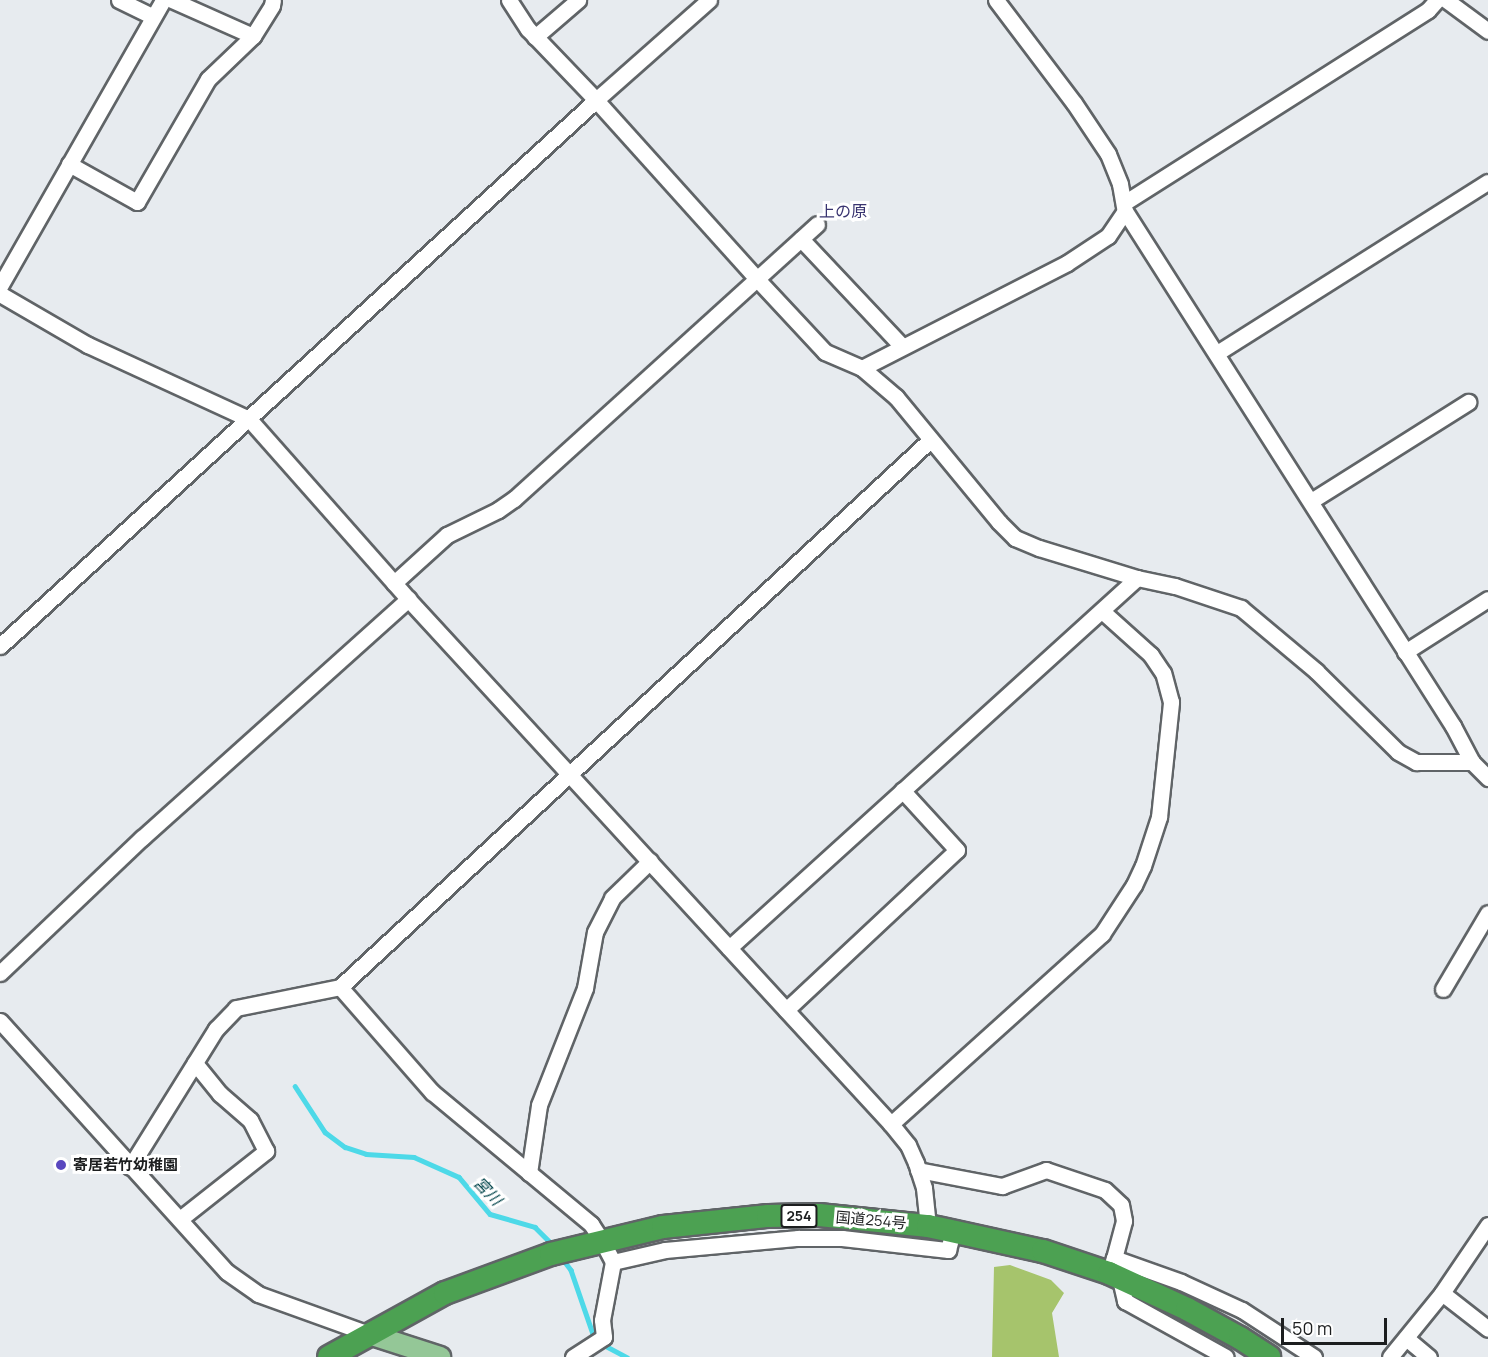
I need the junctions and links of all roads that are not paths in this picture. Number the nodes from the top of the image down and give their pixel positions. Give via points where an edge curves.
1 (119, 0) edge
2 (163, 0) edge
3 (172, 0) edge
4 (273, 0) edge
5 (510, 0) edge
6 (578, 0) edge
7 (709, 0) edge
8 (996, 0) edge
9 (1437, 0) edge
10 (1446, 0) edge
11 (152, 16) junction
12 (1488, 31) edge
13 (253, 36) junction
14 (536, 37) junction
15 (596, 100) junction
16 (69, 164) junction
17 (1488, 182) edge
18 (1124, 207) junction
19 (817, 224) dead end
20 (801, 238) junction
21 (756, 278) junction
22 (0, 286) edge
23 (0, 294) edge
24 (902, 346) junction
25 (1217, 353) junction
26 (862, 368) junction
27 (1468, 402) dead end
28 (249, 419) junction
29 (930, 440) junction
30 (1311, 501) junction
31 (1137, 578) junction
32 (394, 583) junction
33 (408, 599) junction
34 (1488, 599) edge
35 (1103, 612) junction
36 (0, 646) edge
37 (1405, 652) junction
38 (1472, 762) junction
39 (568, 773) junction
40 (1488, 778) edge
41 (902, 790) junction
42 (650, 861) junction
43 (1488, 913) edge
44 (729, 948) junction
45 (0, 973) edge
46 (340, 987) junction
47 (1443, 989) dead end
48 (786, 1010) junction
49 (0, 1021) edge
50 (195, 1063) junction
51 (891, 1124) junction
52 (130, 1167) junction
53 (918, 1170) junction
54 (529, 1173) junction
55 (180, 1219) junction
56 (1488, 1225) edge
57 (928, 1226) junction
58 (953, 1231) junction
59 (602, 1241) junction
60 (614, 1262) junction
61 (1114, 1270) junction
62 (1442, 1293) junction
63 (1488, 1329) edge
64 (369, 1334) junction
65 (1406, 1338) junction
66 (329, 1357) edge
67 (440, 1357) edge
68 (573, 1357) edge
69 (1226, 1357) edge
70 (1269, 1357) edge
71 (1314, 1357) edge
72 (1390, 1357) edge
73 (1429, 1357) edge

1 - 11 street
2 - 11 street
3 - 13 street
4 - 13 street
5 - 14 street
6 - 14 street
7 - 15 street
8 - 18 street via 1108,154
9 - 18 street via 1418,17
10 - 12 street
11 - 16 street
13 - 16 street via 208,79 137,202
14 - 15 street
15 - 21 street
15 - 28 street
16 - 22 street
17 - 25 street
18 - 24 street via 1108,236 1067,263
18 - 25 street
19 - 20 street
20 - 21 street
20 - 24 street
21 - 26 street via 825,352
21 - 32 street via 514,499 447,535
23 - 28 street via 88,345
24 - 26 street
25 - 30 street
26 - 29 street via 896,397
27 - 30 street
28 - 32 street
28 - 36 street
29 - 31 street via 1015,538
29 - 39 street
30 - 37 street
31 - 35 street
31 - 38 street via 1241,608 1316,671 1373,730 1416,762
32 - 33 street
33 - 39 street
33 - 45 street via 142,838
34 - 37 street
35 - 41 street
35 - 51 street via 1150,655 1163,673 1171,702 1159,817 1143,866 1102,934
37 - 38 street
38 - 40 street
39 - 42 street
39 - 46 street
41 - 44 street
41 - 48 street via 957,850
42 - 44 street
42 - 54 street via 612,898 595,932 585,988 539,1105
43 - 47 street
44 - 48 street
46 - 50 street via 236,1008 216,1029
46 - 54 street via 432,1092
48 - 51 street
49 - 52 street
50 - 52 street
50 - 55 street via 220,1094 250,1120 266,1151
51 - 53 street via 908,1145
52 - 55 street
53 - 57 street
53 - 61 street via 1002,1186 1046,1170 1105,1191 1121,1205 1124,1221
54 - 59 street via 591,1224
55 - 64 street via 227,1272 258,1294
56 - 62 street
57 - 58 highway, 国道254号 / 254
57 - 59 highway, 国道254号 / 254 via 819,1215 768,1216 663,1227
58 - 60 street via 948,1250 842,1238 798,1238 665,1250
58 - 61 highway, 国道254号 / 254
59 - 60 street
59 - 64 highway, 国道254号 / 254 via 475,1280
60 - 68 street via 599,1340
61 - 69 street via 1125,1300
61 - 70 highway, 国道254号 / 254
61 - 71 street via 1182,1282 1242,1310
62 - 63 street
62 - 65 street
64 - 66 highway, 国道254号 / 254
64 - 67 main road
65 - 72 street
65 - 73 street

